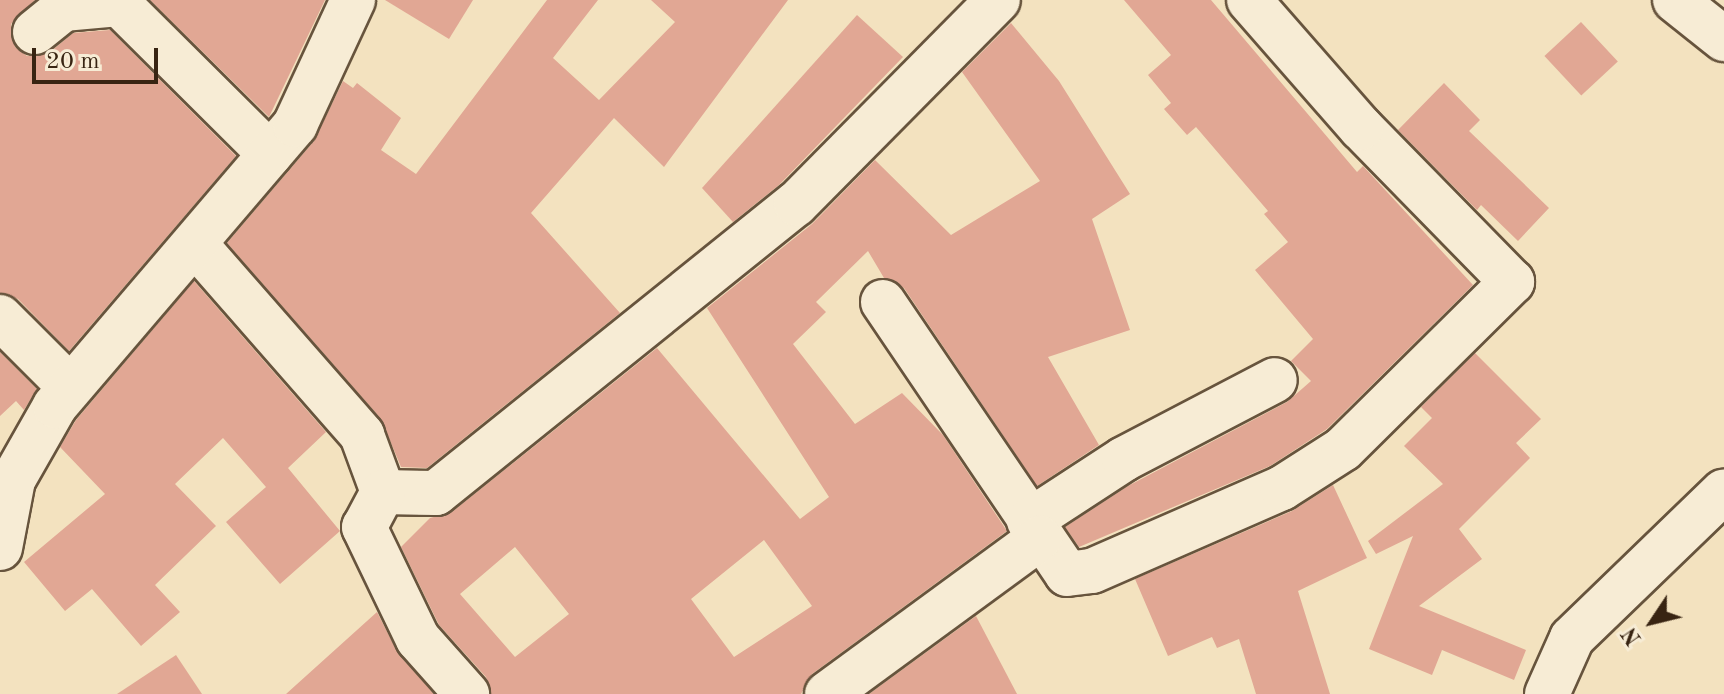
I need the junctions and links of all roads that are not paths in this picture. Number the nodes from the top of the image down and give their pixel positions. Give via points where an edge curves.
1 (353, 0) edge
2 (998, 0) edge
3 (1249, 0) edge
4 (1675, 0) edge
5 (35, 32) dead end
6 (1724, 39) edge
7 (270, 154) junction
8 (195, 244) junction
9 (883, 302) dead end
10 (0, 317) edge
11 (1275, 380) dead end
12 (70, 387) junction
13 (1724, 491) edge
14 (383, 492) junction
15 (1034, 529) junction
16 (0, 548) edge
17 (830, 693) edge
18 (467, 694) edge
19 (1547, 694) edge

1 - 7 street via 295,125
2 - 14 street via 796,204 436,493
3 - 15 street via 1361,128 1512,282 1343,449 1282,488 1092,571 1067,574
4 - 6 street
5 - 7 street via 63,9 119,4
7 - 8 street
8 - 12 street
8 - 14 street via 362,435
9 - 15 street
10 - 12 street
11 - 15 street via 1124,459
12 - 16 street via 13,480
13 - 19 street via 1572,638
14 - 18 street via 364,527 418,639
15 - 17 street

